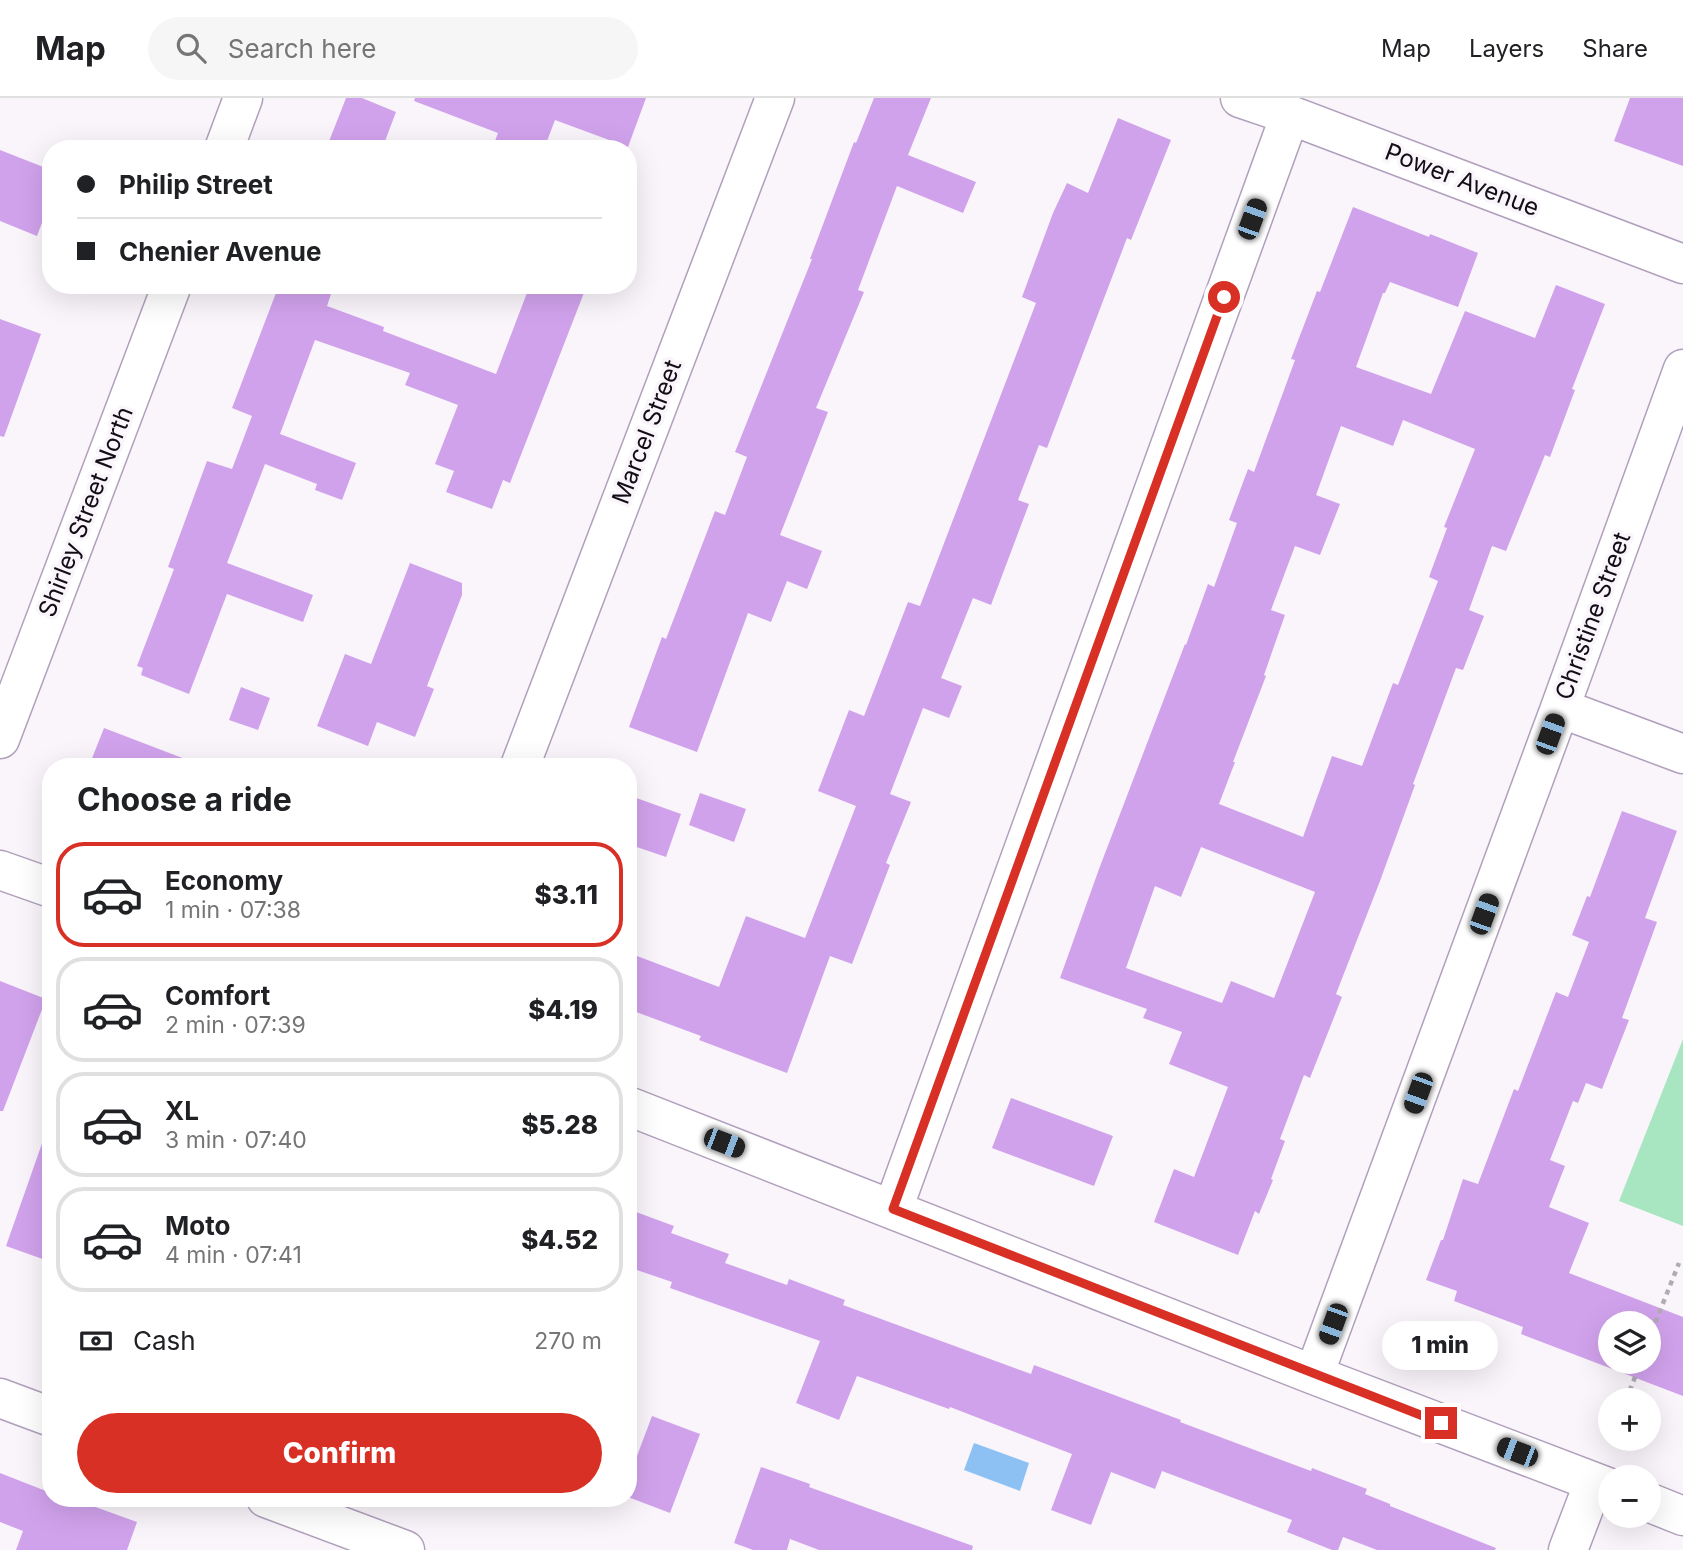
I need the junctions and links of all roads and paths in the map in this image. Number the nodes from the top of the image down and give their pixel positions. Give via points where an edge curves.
1 (243, 98) edge
2 (775, 98) edge
3 (1240, 98) edge
4 (1290, 115) junction
5 (227, 140) edge
6 (1683, 264) edge
7 (169, 294) edge
8 (1683, 369) edge
9 (1560, 708) junction
10 (0, 739) edge
11 (1683, 754) edge
12 (523, 758) edge
13 (0, 870) edge
14 (42, 885) edge
15 (637, 1109) edge
16 (893, 1209) junction
17 (1679, 1263) dead end
18 (1660, 1311) edge
19 (1314, 1375) junction
20 (0, 1398) edge
21 (42, 1414) edge
22 (1598, 1483) edge
23 (1598, 1493) edge
24 (290, 1507) edge
25 (1661, 1507) edge
26 (1683, 1516) edge
27 (405, 1550) edge
28 (1568, 1550) edge

1 - 5 street
2 - 12 street, Marcel Street
3 - 4 street, Power Avenue
4 - 6 street, Power Avenue
4 - 16 street
7 - 10 street, Shirley Street North
8 - 9 street, Christine Street
9 - 11 street
9 - 19 street, Christine Street
13 - 14 street
15 - 16 street
16 - 19 street
17 - 18 path
19 - 22 street
20 - 21 street
23 - 28 street
24 - 27 street
25 - 26 street

